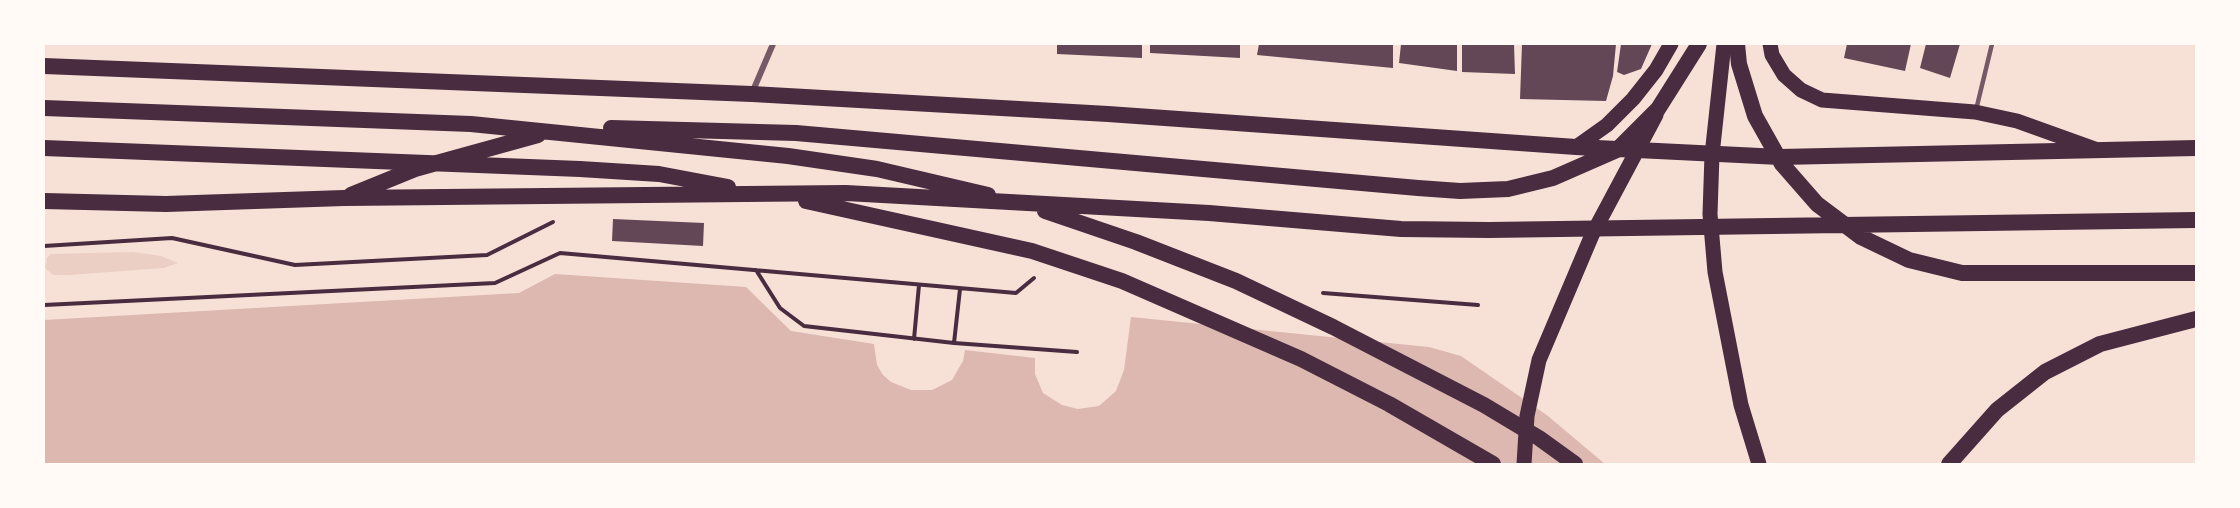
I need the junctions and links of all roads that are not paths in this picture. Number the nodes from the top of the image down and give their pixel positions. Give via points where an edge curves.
1 (773, 44) edge
2 (1671, 44) edge
3 (1694, 44) edge
4 (1699, 44) edge
5 (1724, 44) edge
6 (1737, 44) edge
7 (1770, 44) edge
8 (1992, 44) edge
9 (44, 66) edge
10 (752, 94) junction
11 (44, 108) edge
12 (1976, 112) junction
13 (1576, 147) junction
14 (44, 148) edge
15 (2196, 148) edge
16 (2098, 150) junction
17 (344, 198) junction
18 (44, 201) edge
19 (2196, 220) edge
20 (2196, 273) edge
21 (2196, 319) edge
22 (1493, 465) edge
23 (1524, 465) edge
24 (1575, 465) edge
25 (1759, 465) edge
26 (1949, 465) edge

1 - 10 street
2 - 13 main road via 1633,99
3 - 23 main road via 1592,236 1539,360 1527,416
4 - 17 highway via 1658,109 1617,150 1553,178 1508,189 1418,188 796,134 604,127 531,136 477,149
5 - 25 main road via 1710,214 1715,272 1741,405
6 - 20 highway via 1755,116 1782,164 1817,204 1861,237 1910,261 1962,273
7 - 12 main road via 1784,75 1801,90 1822,100
8 - 12 lane
9 - 10 highway
10 - 13 highway
11 - 24 highway via 471,124 788,156 964,188 1126,238 1236,281 1484,405
12 - 16 main road via 2017,121
13 - 16 highway via 1780,157
14 - 22 highway via 659,174 858,211 1032,251 1122,281 1301,359 1389,404
15 - 16 highway
17 - 18 highway via 166,204
17 - 19 highway via 846,193 1209,213 1401,229
21 - 26 highway via 2100,344 2045,372 1997,410

